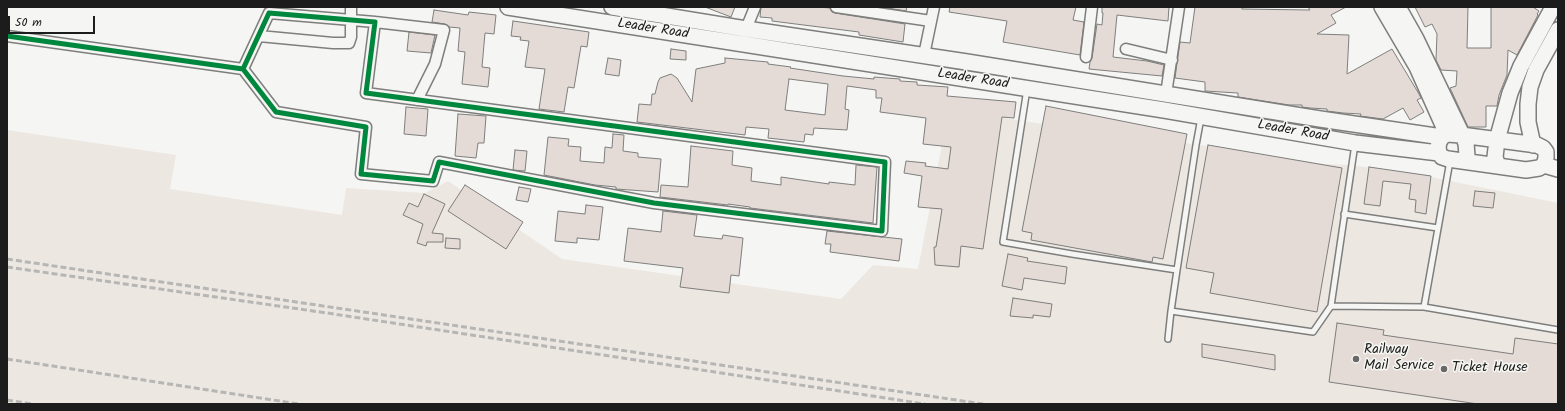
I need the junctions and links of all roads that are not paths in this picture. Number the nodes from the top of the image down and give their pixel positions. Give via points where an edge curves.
1 (351, 7) edge
2 (508, 7) edge
3 (612, 7) edge
4 (755, 7) edge
5 (934, 7) edge
6 (1092, 7) edge
7 (1179, 7) edge
8 (1382, 7) edge
9 (1398, 7) edge
10 (1553, 7) edge
11 (842, 8) edge
12 (351, 20) junction
13 (931, 21) junction
14 (375, 22) junction
15 (746, 29) junction
16 (1558, 30) edge
17 (7, 36) edge
18 (259, 36) junction
19 (1126, 49) dead end
20 (924, 56) junction
21 (1086, 57) dead end
22 (1172, 60) junction
23 (243, 69) junction
24 (1027, 88) junction
25 (1166, 94) junction
26 (417, 100) junction
27 (1202, 116) junction
28 (1450, 135) junction
29 (1497, 140) junction
30 (1355, 143) junction
31 (1533, 145) junction
32 (1451, 158) junction
33 (1551, 160) edge
34 (1498, 166) junction
35 (1344, 214) junction
36 (1438, 228) junction
37 (1177, 270) junction
38 (1331, 306) junction
39 (1424, 308) junction
40 (1172, 311) junction
41 (1558, 330) edge
42 (1168, 339) dead end

1 - 12 street
2 - 24 main road, Leader Road
3 - 15 main road, Leader Road
4 - 15 street
5 - 13 street
6 - 21 street
7 - 22 street
8 - 28 main road via 1417,67
9 - 28 main road via 1416,39
10 - 29 main road via 1521,66 1510,93
11 - 13 street
12 - 14 street
12 - 18 street via 269,13
12 - 18 street via 352,37 349,43
13 - 20 street
14 - 26 street via 366,93
14 - 26 street via 444,30 435,64
15 - 20 main road, Leader Road
16 - 31 main road via 1536,70 1530,87 1528,122
17 - 23 street
18 - 23 street
19 - 22 street
20 - 25 main road, Leader Road
22 - 25 street
23 - 26 street via 276,112 366,127 360,174 433,181 439,162 654,203 882,231 885,162
24 - 27 main road, Leader Road
24 - 37 lane via 1003,242
25 - 28 main road, Leader Road via 1320,119
27 - 30 main road, Leader Road
27 - 37 lane
28 - 29 main road, Leader Road
28 - 32 main road via 1439,142
28 - 32 main road via 1466,143 1467,151 1467,156
29 - 31 main road, Leader Road
29 - 34 main road
30 - 32 main road, Leader Road
30 - 35 lane
31 - 33 main road via 1543,148
32 - 34 main road, Leader Road
32 - 36 lane
33 - 34 main road, Leader Road via 1533,170
35 - 36 lane
35 - 38 lane
36 - 39 lane
37 - 40 lane
38 - 39 lane
38 - 40 lane via 1313,332
39 - 41 lane
40 - 42 lane

